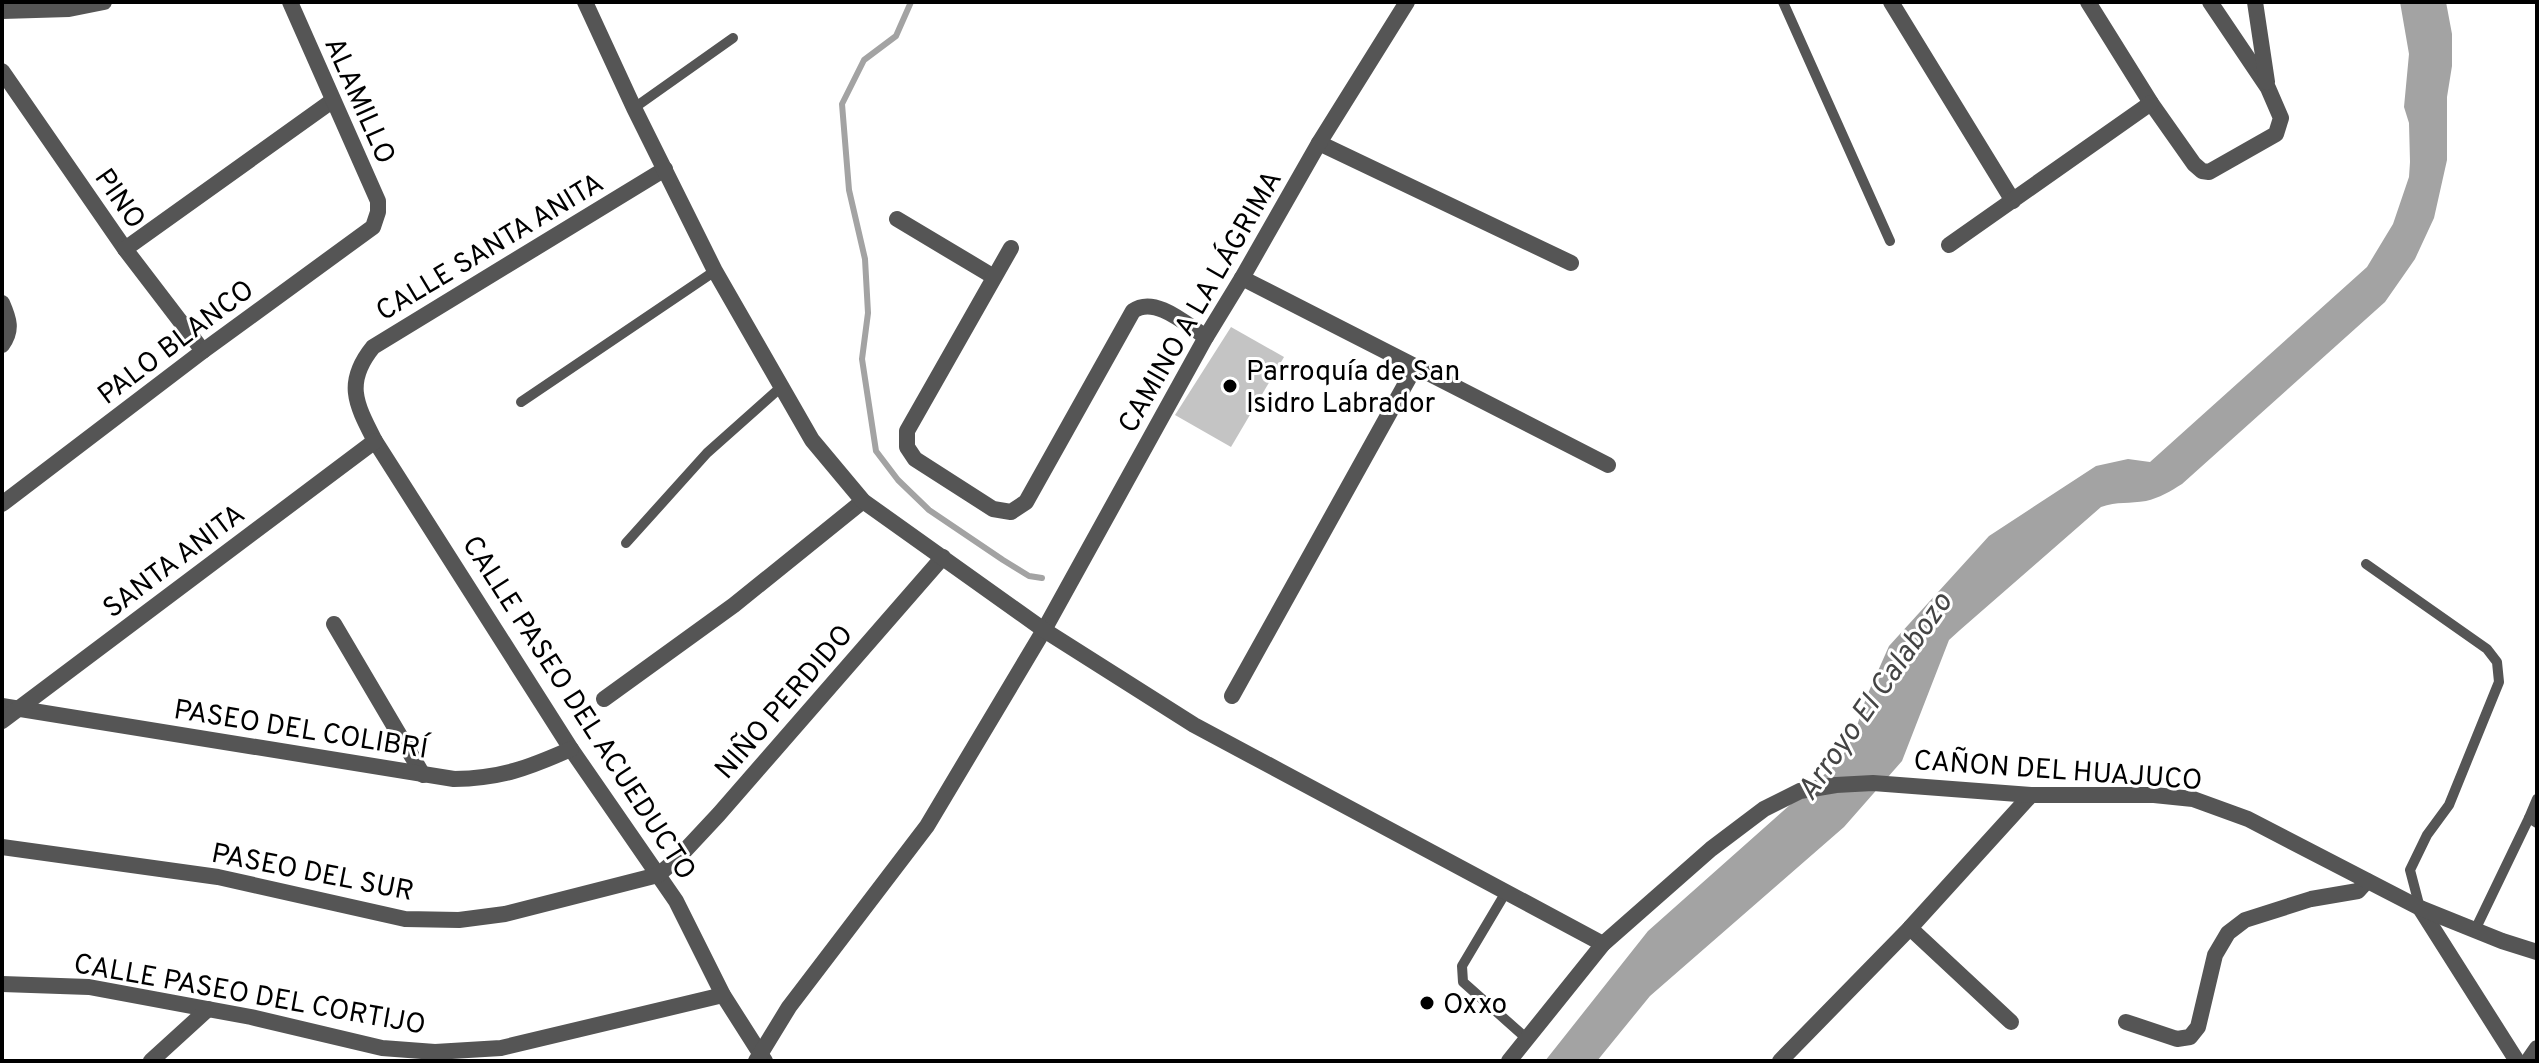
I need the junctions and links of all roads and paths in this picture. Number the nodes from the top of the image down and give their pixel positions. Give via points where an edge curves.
1 (104, 2) edge
2 (290, 2) edge
3 (585, 2) edge
4 (1407, 2) edge
5 (1783, 2) edge
6 (1891, 2) edge
7 (2088, 2) edge
8 (2210, 2) edge
9 (2255, 2) edge
10 (2, 11) edge
11 (733, 38) dead end
12 (2, 71) edge
13 (2268, 88) junction
14 (332, 101) junction
15 (2151, 103) junction
16 (634, 108) junction
17 (1319, 143) junction
18 (665, 169) junction
19 (2013, 201) junction
20 (377, 219) joint
21 (897, 219) dead end
22 (1890, 241) dead end
23 (1949, 245) dead end
24 (1011, 248) dead end
25 (125, 249) junction
26 (1571, 263) dead end
27 (715, 271) junction
28 (994, 277) junction
29 (1242, 278) junction
30 (2, 303) edge
31 (1206, 337) junction
32 (2, 345) edge
33 (203, 351) junction
34 (1415, 367) junction
35 (355, 382) joint
36 (780, 388) junction
37 (521, 402) dead end
38 (375, 441) junction
39 (1608, 465) dead end
40 (863, 501) junction
41 (2, 504) edge
42 (626, 543) dead end
43 (943, 557) junction
44 (2366, 564) dead end
45 (334, 624) dead end
46 (1044, 630) junction
47 (1232, 696) dead end
48 (604, 699) dead end
49 (10, 707) edge
50 (2, 721) edge
51 (571, 749) junction
52 (423, 775) junction
53 (2031, 795) junction
54 (2537, 799) edge
55 (2533, 820) edge
56 (2, 847) edge
57 (658, 875) junction
58 (2367, 881) junction
59 (1506, 892) junction
60 (2420, 908) junction
61 (1910, 928) junction
62 (2475, 930) junction
63 (1603, 944) junction
64 (2537, 952) edge
65 (2, 984) edge
66 (723, 995) junction
67 (208, 1009) junction
68 (2011, 1022) dead end
69 (2126, 1022) dead end
70 (1526, 1038) junction
71 (2537, 1048) edge
72 (761, 1059) edge
73 (151, 1061) edge
74 (1509, 1061) edge
75 (1780, 1061) edge
76 (2517, 1061) edge
77 (2528, 1061) edge

1 - 10 street
2 - 14 street, ALAMILLO
3 - 16 street
4 - 17 street, CAMINO A LA LÁGRIMA
5 - 22 lane
6 - 19 street
7 - 15 street
8 - 13 street
9 - 13 street
11 - 16 lane
12 - 25 street, PINO
13 - 15 street via 2281,118 2276,134 2209,172 2194,164
14 - 20 street, ALAMILLO via 378,201
14 - 25 street
15 - 19 street
16 - 18 street
17 - 26 street
17 - 29 street, CAMINO A LA LÁGRIMA
18 - 27 street
18 - 35 street, CALLE SANTA ANITA via 373,347
19 - 23 street
20 - 33 street, PALO BLANCO via 367,234
21 - 28 street
24 - 28 street
25 - 33 street, PINO
27 - 36 street
27 - 37 lane
28 - 31 street via 907,431 907,447 915,459 993,509 1011,512 1026,502 1139,306 1154,305
29 - 31 street, CAMINO A LA LÁGRIMA
29 - 34 street
30 - 32 street via 10,319
31 - 46 street, CAMINO A LA LÁGRIMA
33 - 41 street, PALO BLANCO
34 - 39 street
34 - 47 street
35 - 38 street, CALLE PASEO DEL ACUEDUCTO via 358,409
36 - 40 street via 812,440
36 - 42 lane via 707,453
38 - 49 street, SANTA ANITA
38 - 51 street, CALLE PASEO DEL ACUEDUCTO
40 - 43 street
40 - 48 street via 734,605
43 - 46 street
43 - 57 street, NIÑO PERDIDO via 719,814
44 - 60 lane via 2487,649 2497,662 2499,682 2449,805 2410,870
45 - 52 street
46 - 59 street via 1194,725
46 - 72 street, CAMINO A LA LÁGRIMA via 927,826 789,1007
49 - 50 street, SANTA ANITA
49 - 52 street, PASEO DEL COLIBRÍ
51 - 52 street, PASEO DEL COLIBRÍ via 490,778
51 - 57 street, CALLE PASEO DEL ACUEDUCTO
53 - 58 street, CAÑON DEL HUAJUCO via 2193,799 2248,819
53 - 61 street
53 - 63 street, CAÑON DEL HUAJUCO via 1873,783 1800,791 1741,826
54 - 55 lane
55 - 62 lane
56 - 57 street, PASEO DEL SUR via 218,877 405,919 505,914
57 - 66 street, CALLE PASEO DEL ACUEDUCTO
58 - 60 street, CAÑON DEL HUAJUCO
58 - 69 street via 2358,891 2245,920 2228,933 2215,955 2198,1027 2190,1037 2177,1039
59 - 63 street
59 - 70 lane via 1461,976
60 - 62 street, CAÑON DEL HUAJUCO
60 - 76 street
61 - 68 street
61 - 75 street
62 - 64 street, CAÑON DEL HUAJUCO
63 - 70 street, CAÑON DEL HUAJUCO
65 - 67 street, CALLE PASEO DEL CORTIJO via 89,987
66 - 67 street, CALLE PASEO DEL CORTIJO via 501,1048 435,1052 382,1048
66 - 72 street, CALLE PASEO DEL ACUEDUCTO
67 - 73 street
70 - 74 street, CAÑON DEL HUAJUCO
71 - 77 street

